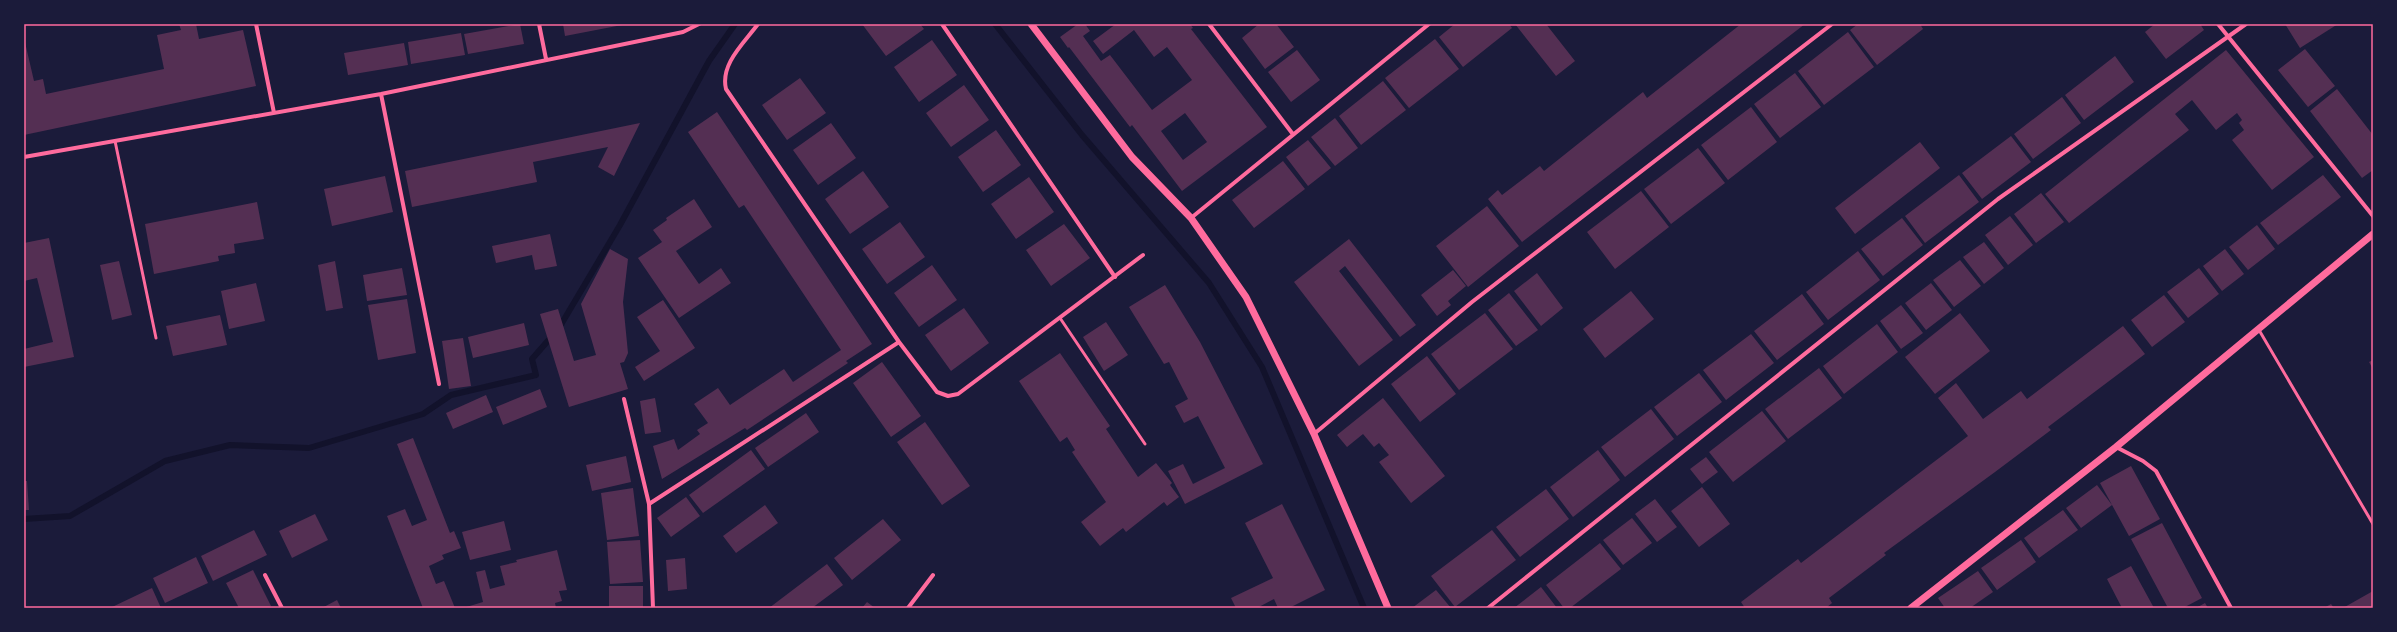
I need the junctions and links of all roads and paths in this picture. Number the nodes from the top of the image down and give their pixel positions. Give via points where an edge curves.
1 (256, 24) edge
2 (539, 24) edge
3 (699, 24) edge
4 (758, 24) edge
5 (942, 24) edge
6 (1031, 24) edge
7 (1209, 24) edge
8 (1428, 24) edge
9 (1832, 24) edge
10 (2218, 24) edge
11 (2246, 24) edge
12 (2228, 36) junction
13 (546, 59) junction
14 (381, 94) junction
15 (274, 113) junction
16 (1292, 133) junction
17 (115, 141) junction
18 (24, 156) edge
19 (2373, 216) edge
20 (1191, 218) junction
21 (2373, 234) edge
22 (1143, 255) dead end
23 (1116, 277) junction
24 (1060, 318) junction
25 (2258, 328) junction
26 (156, 338) dead end
27 (899, 342) junction
28 (439, 384) dead end
29 (624, 399) dead end
30 (1314, 434) junction
31 (1145, 444) dead end
32 (2116, 447) junction
33 (649, 504) junction
34 (2373, 524) edge
35 (265, 575) dead end
36 (933, 575) dead end
37 (282, 608) edge
38 (653, 608) edge
39 (908, 608) edge
40 (1388, 608) edge
41 (1488, 608) edge
42 (1912, 608) edge
43 (2231, 608) edge

1 - 15 street
2 - 13 street
3 - 13 street via 683,32
4 - 27 street via 726,68 726,89
5 - 23 street
6 - 20 street via 1132,157
7 - 16 street
8 - 16 street
9 - 30 street via 1472,302
10 - 12 street
11 - 12 street
12 - 19 street
12 - 41 street via 1998,199
13 - 14 street
14 - 15 street
14 - 28 street
15 - 17 street
16 - 20 street
17 - 18 street
17 - 26 lane
20 - 30 street via 1246,297
21 - 25 street
22 - 23 street
23 - 24 street
24 - 27 street via 958,394 948,396 937,392
24 - 31 lane
25 - 32 street
25 - 34 lane
27 - 33 street
29 - 33 street
30 - 40 street
32 - 42 street
32 - 43 street via 2156,471
33 - 38 street
35 - 37 street
36 - 39 street

